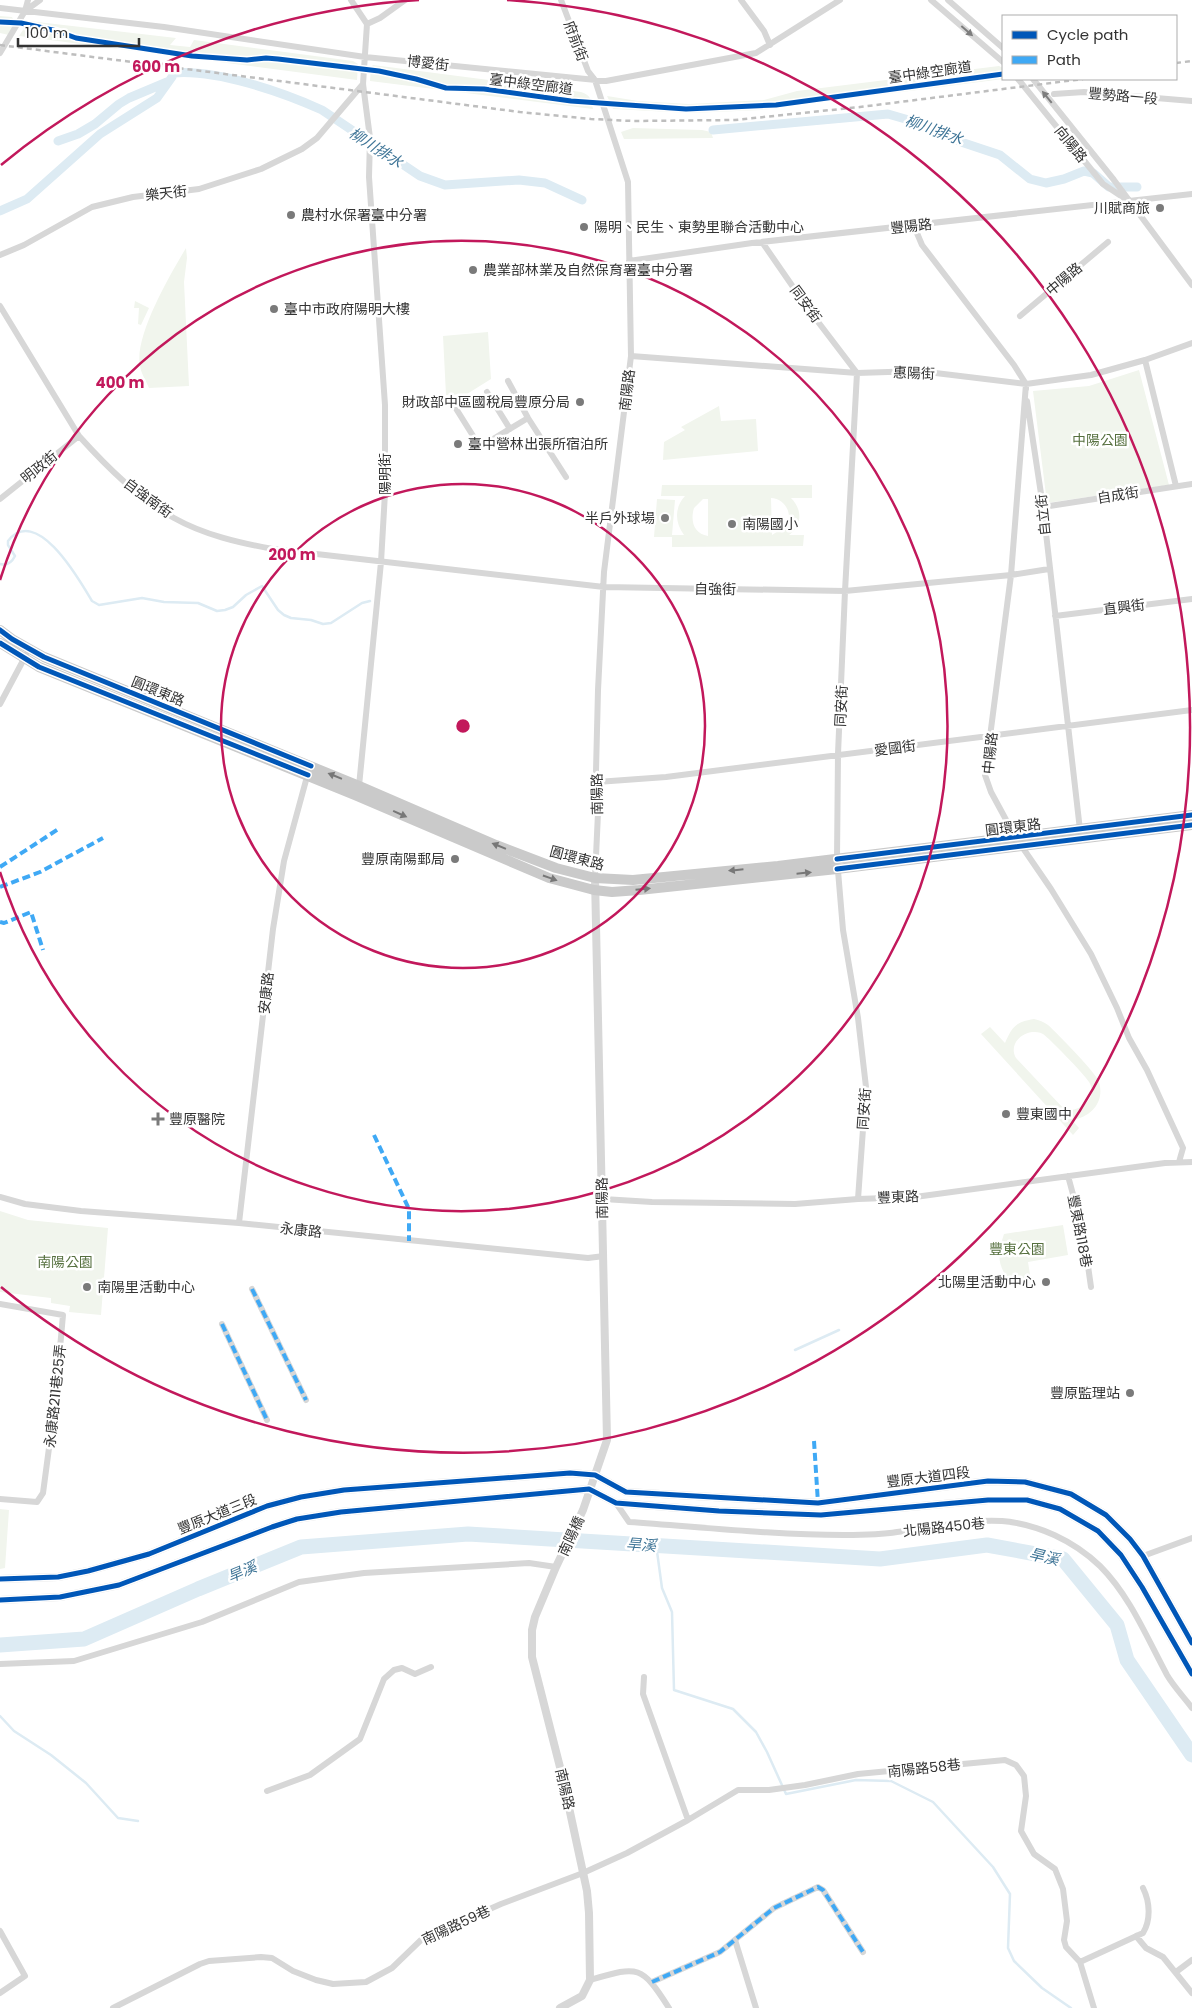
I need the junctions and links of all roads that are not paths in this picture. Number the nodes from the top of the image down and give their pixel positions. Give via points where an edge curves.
1 (28, 0) edge
2 (40, 0) edge
3 (351, 0) edge
4 (405, 0) edge
5 (561, 0) edge
6 (741, 0) edge
7 (840, 0) edge
8 (931, 0) edge
9 (948, 0) edge
10 (0, 8) edge
11 (25, 11) junction
12 (367, 24) junction
13 (770, 45) junction
14 (1002, 47) edge
15 (0, 53) edge
16 (365, 57) junction
17 (1002, 61) edge
18 (595, 80) junction
19 (1019, 80) edge
20 (1034, 80) edge
21 (363, 84) junction
22 (1054, 94) dead end
23 (1192, 102) edge
24 (1192, 194) edge
25 (1130, 202) junction
26 (914, 226) junction
27 (762, 242) junction
28 (1108, 242) dead end
29 (0, 254) edge
30 (629, 261) junction
31 (1192, 285) edge
32 (0, 306) edge
33 (1020, 316) dead end
34 (1192, 343) edge
35 (631, 356) junction
36 (1145, 360) junction
37 (857, 373) junction
38 (508, 381) dead end
39 (1026, 384) junction
40 (487, 392) dead end
41 (450, 399) dead end
42 (528, 418) junction
43 (510, 429) junction
44 (79, 436) junction
45 (566, 477) dead end
46 (1192, 484) edge
47 (1176, 486) junction
48 (0, 499) edge
49 (1043, 507) junction
50 (381, 562) junction
51 (1049, 569) junction
52 (1011, 575) junction
53 (604, 587) junction
54 (845, 591) junction
55 (1192, 599) edge
56 (1055, 616) junction
57 (0, 630) edge
58 (0, 643) edge
59 (26, 654) junction
60 (0, 704) edge
61 (1192, 710) edge
62 (1068, 725) junction
63 (991, 736) junction
64 (838, 754) junction
65 (309, 770) junction
66 (597, 782) junction
67 (357, 790) junction
68 (1192, 816) edge
69 (1192, 825) edge
70 (1081, 835) junction
71 (1016, 838) junction
72 (1022, 847) junction
73 (837, 864) junction
74 (595, 878) junction
75 (594, 890) junction
76 (1179, 1162) junction
77 (1192, 1162) edge
78 (1068, 1176) junction
79 (0, 1197) edge
80 (603, 1199) junction
81 (858, 1199) junction
82 (239, 1223) junction
83 (604, 1256) junction
84 (1091, 1287) dead end
85 (252, 1290) dead end
86 (0, 1304) edge
87 (222, 1324) dead end
88 (306, 1400) dead end
89 (267, 1420) dead end
90 (595, 1475) junction
91 (589, 1489) junction
92 (0, 1499) edge
93 (616, 1503) junction
94 (583, 1510) joint
95 (1192, 1538) edge
96 (1143, 1556) junction
97 (557, 1564) junction
98 (0, 1579) edge
99 (0, 1600) edge
100 (1192, 1643) edge
101 (0, 1664) edge
102 (431, 1667) dead end
103 (1192, 1674) edge
104 (644, 1677) dead end
105 (1192, 1708) edge
106 (267, 1791) dead end
107 (688, 1820) junction
108 (584, 1873) junction
109 (1143, 1888) dead end
110 (0, 1931) edge
111 (1136, 1936) junction
112 (735, 1940) junction
113 (862, 1952) dead end
114 (1192, 1960) edge
115 (1080, 1962) junction
116 (1176, 1972) junction
117 (590, 1980) junction
118 (652, 1982) junction
119 (0, 1993) edge
120 (1192, 1993) edge
121 (113, 2008) edge
122 (560, 2008) edge
123 (669, 2008) edge
124 (756, 2008) edge
125 (1094, 2008) edge

1 - 11 street
2 - 11 street
3 - 12 street
4 - 12 street
5 - 18 street, 府前街 via 588,71
6 - 13 street via 764,31
7 - 13 street, 博愛街
8 -> 17 street
9 - 14 street
10 - 11 street, 博愛街
11 - 15 street
11 - 16 street, 博愛街 via 172,28
12 - 16 street
13 - 18 street, 博愛街 via 756,53 606,81
16 - 18 street, 博愛街
16 - 21 street
18 - 30 street, 南陽路 via 628,182
19 - 25 street, 向陽路 via 1103,184
25 -> 20 street, 向陽路
21 - 29 street, 樂天街 via 329,125 302,149 260,169 199,189 133,197 92,207 24,245
21 - 50 street, 陽明街 via 371,152 370,187 384,405 385,493
22 - 23 street, 豐勢路一段 via 1084,92
24 - 25 street, 豐陽路
25 - 26 street, 豐陽路
25 - 31 street, 向陽路
26 - 27 street, 豐陽路
26 - 39 street via 922,245
27 - 30 street, 豐陽路
27 - 37 street, 同安街
28 - 33 street, 中陽路
30 - 35 street, 南陽路
32 - 44 street, 自強南街
34 - 36 street, 惠陽街
35 - 37 street, 惠陽街
35 - 53 street, 南陽路
36 - 39 street, 惠陽街 via 1090,375
36 - 47 street
37 - 39 street, 惠陽街 via 919,371
37 - 54 street, 同安街
38 - 42 street
39 - 49 street, 自立街
39 - 52 street, 中陽路
40 - 43 street
41 - 43 street via 480,448
42 - 43 street
42 - 45 street
44 - 48 street, 明政街
44 - 50 street, 自強南街 via 132,490 183,522 240,543
46 - 47 street, 自成街
47 - 49 street, 自成街
49 - 51 street, 自立街
50 - 53 street, 自強街
50 - 67 street, 陽明街
51 - 52 street, 自強街
51 - 56 street, 自立街
52 - 54 street, 自強街
52 - 63 street, 中陽路
53 - 54 street, 自強街
53 - 66 street, 南陽路
54 - 64 street, 同安街
55 - 56 street, 直興街
56 - 62 street, 自立街
57 - 59 main road, 圓環東路
58 - 59 main road, 圓環東路
59 - 60 street
59 - 65 main road, 圓環東路 via 39,667
61 - 62 street, 愛國街
62 - 63 street, 愛國街
62 - 70 street, 自立街
63 - 64 street, 愛國街
63 - 71 street, 中陽路 via 985,775
64 - 66 street, 愛國街 via 666,777
64 - 73 street, 同安街
65 - 67 main road, 圓環東路
65 - 82 street, 安康路 via 284,861 273,929
66 - 74 street, 南陽路
74 -> 67 main road, 圓環東路 via 556,868
67 -> 75 main road, 圓環東路 via 549,878
68 - 70 main road, 圓環東路
69 - 70 main road, 圓環東路
70 - 71 main road, 圓環東路
70 - 72 main road, 圓環東路
71 - 72 street, 中陽路
71 - 73 main road, 圓環東路
72 - 73 main road, 圓環東路
72 - 76 street, 中陽路 via 1091,954 1128,1038 1147,1070 1183,1148
73 -> 74 main road, 圓環東路 via 633,880
75 -> 73 main road, 圓環東路 via 612,892
73 - 81 street, 同安街 via 843,930 866,1088
74 - 75 street, 南陽路
75 - 80 street, 南陽路
76 - 77 street, 豐東路
76 - 78 street, 豐東路
78 - 81 street, 豐東路 via 915,1197
78 - 84 street, 豐東路118巷 via 1083,1231
79 - 82 street, 永康路 via 25,1204 81,1211
80 - 81 street, 豐東路 via 795,1204
80 - 83 street, 南陽路
82 - 83 street, 永康路 via 569,1257
83 - 90 street, 南陽路 via 607,1440
85 - 88 street
86 - 92 street, 永康路211巷25弄 via 63,1315 55,1403 41,1499 37,1502
87 - 89 street
90 - 91 street, 南陽路
90 - 96 street, 豐原大道四段 via 626,1492 818,1503 988,1481 1025,1482 1071,1494 1106,1515
90 - 98 street, 豐原大道三段 via 570,1472 310,1495 267,1506 149,1554 88,1571 58,1577
91 - 93 street, 豐原大道四段
91 - 94 street, 南陽路
91 - 99 street via 297,1519 120,1585 60,1597
93 - 103 street, 豐原大道四段 via 821,1515 988,1500 1028,1500 1060,1509 1098,1531 1121,1555
93 - 105 street, 北陽路450巷 via 629,1522 845,1535 1002,1521 1054,1534 1100,1566 1122,1591 1169,1677
94 - 97 street, 南陽橋
95 - 96 street
96 - 100 street, 豐原大道四段
97 - 101 street via 364,1573 299,1582 202,1622 74,1660
97 - 108 street, 南陽路 via 535,1617 532,1657
102 - 106 street via 415,1674 402,1668 394,1670 384,1679 360,1739 310,1775
104 - 107 street via 643,1694
107 - 108 street, 南陽路58巷
107 - 115 street, 南陽路58巷 via 738,1790 769,1790 858,1774 1005,1760 1016,1765 1024,1776 1026,1796 1021,1831 1034,1854 1055,1869 1063,1889 1068,1921 1064,1940
108 - 117 street, 南陽路 via 589,1913
108 - 121 street, 南陽路59巷 via 501,1904 422,1939 392,1968 366,1982 333,1984 316,1980 272,1958 209,1961
109 - 111 street via 1149,1909 1148,1925 1143,1933
110 - 119 street via 25,1976
111 - 115 street
111 - 116 street
112 - 113 street via 774,1908 818,1887
112 - 118 street via 720,1952
112 - 124 street
114 - 116 street
115 - 125 street, 南陽路58巷
116 - 120 street
117 - 118 street via 625,1970 639,1972
117 - 122 street via 582,1996
118 - 123 street

